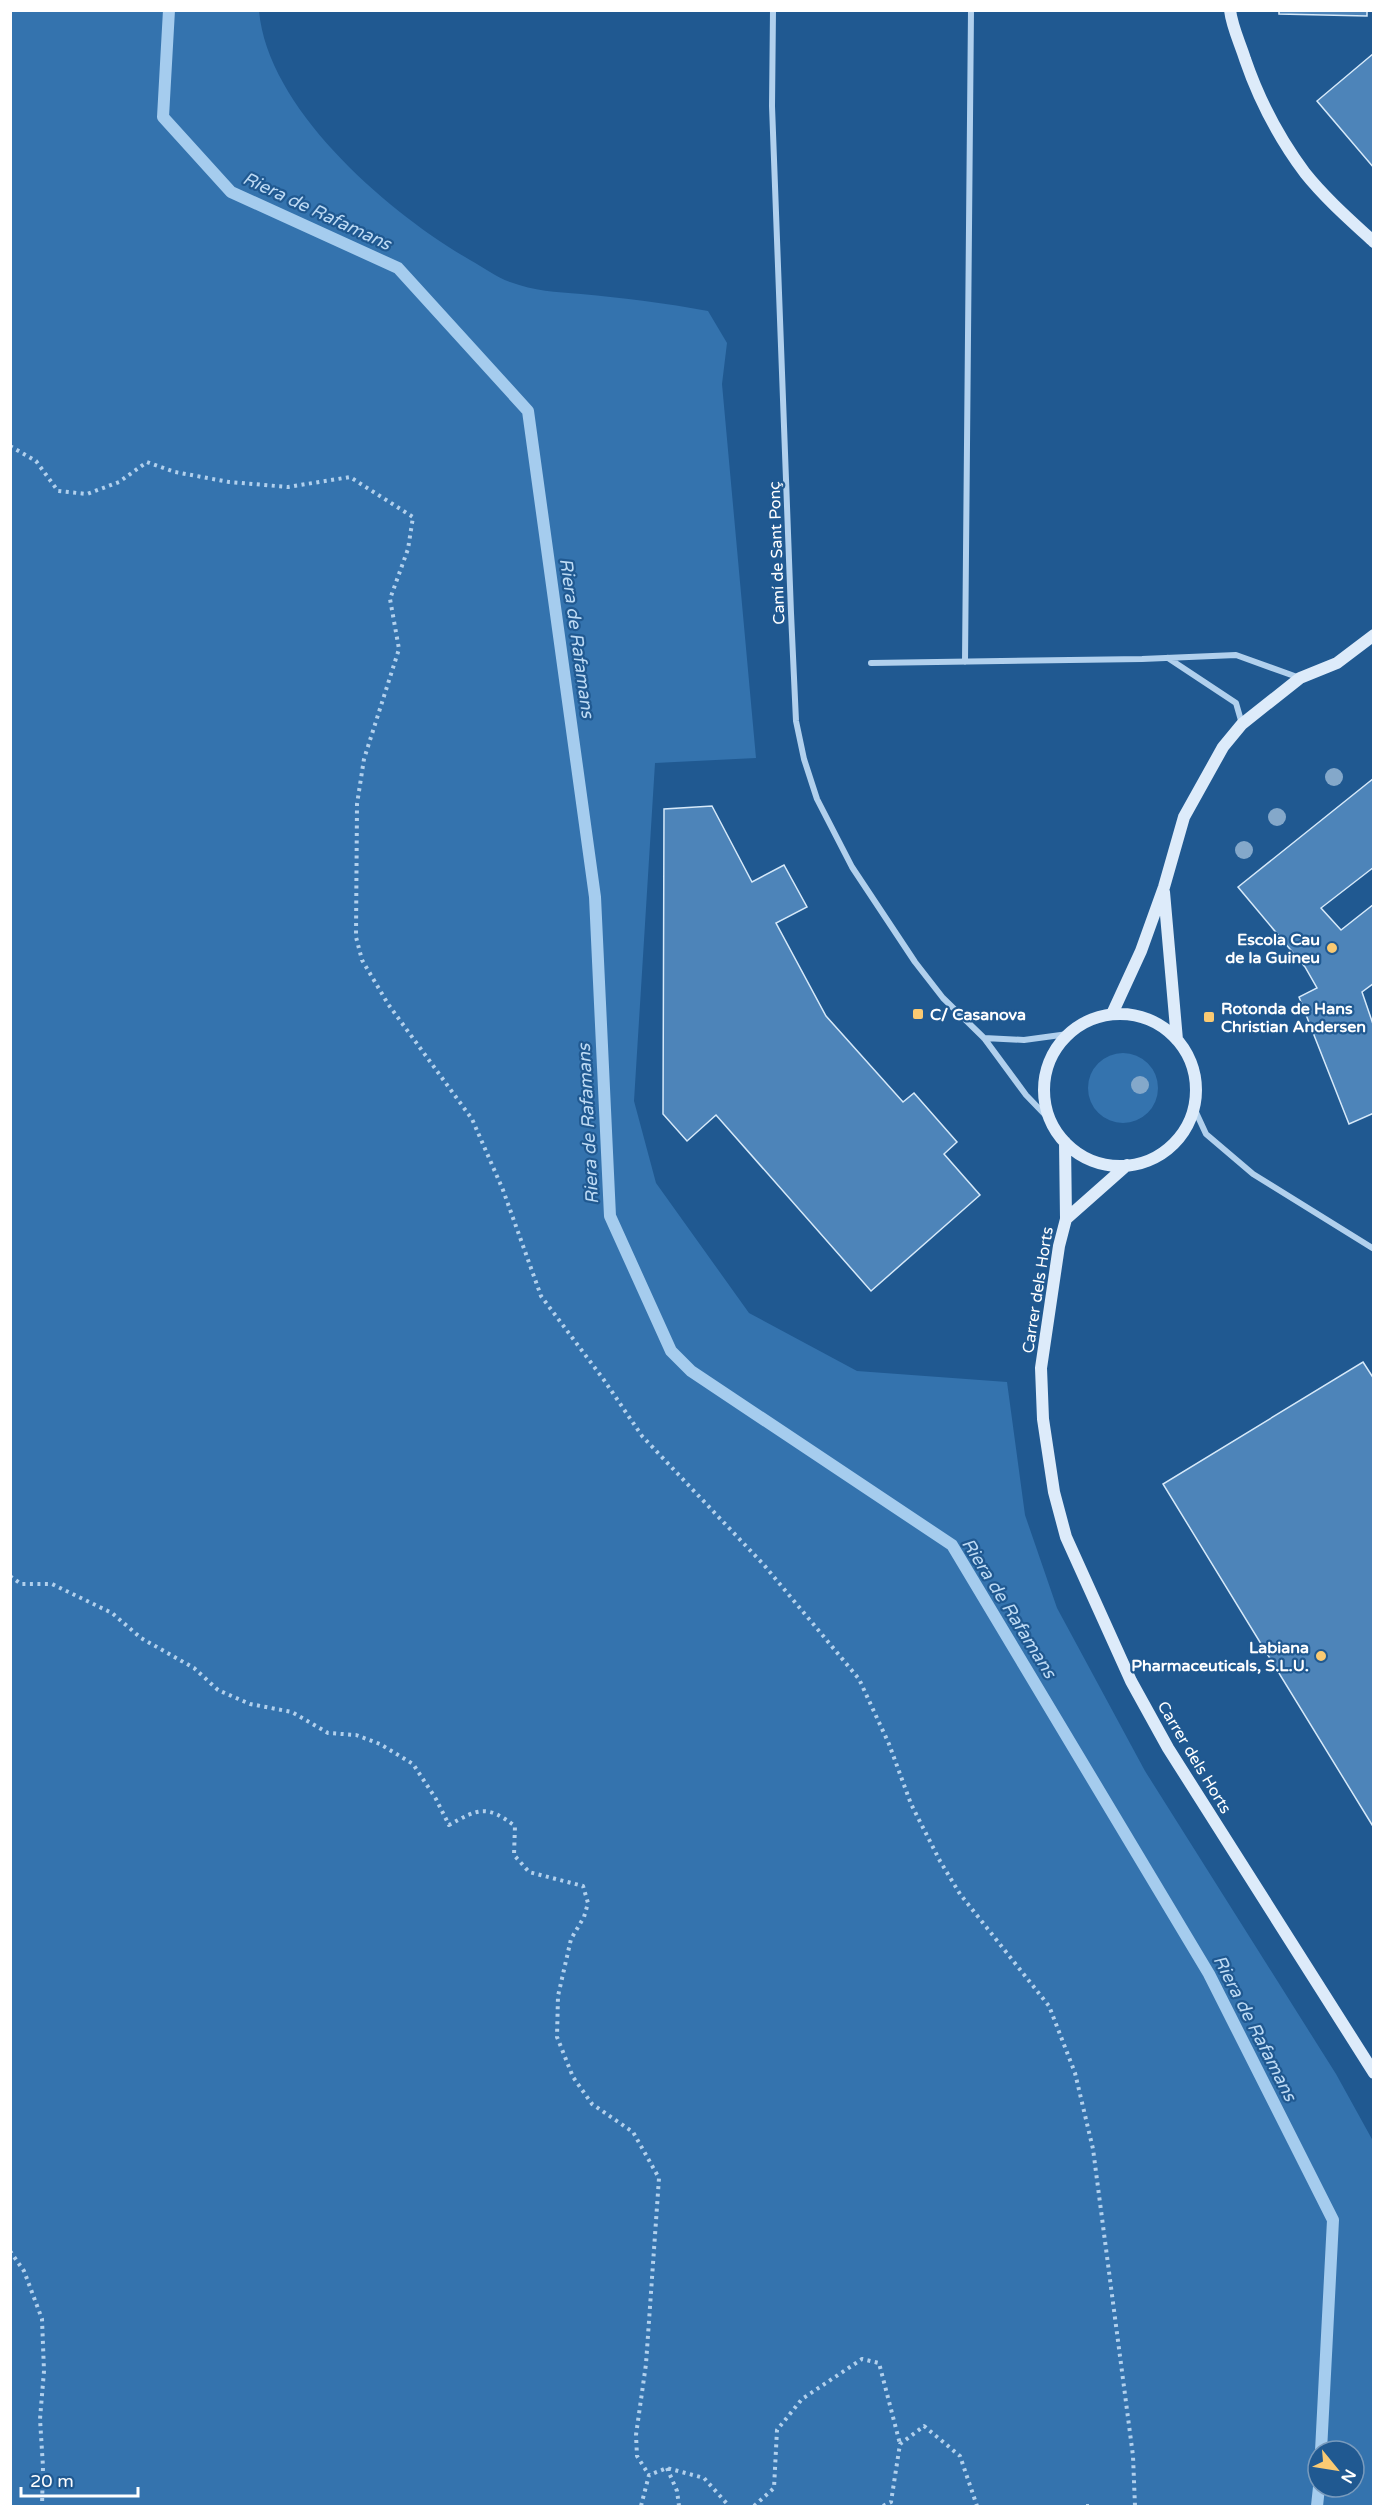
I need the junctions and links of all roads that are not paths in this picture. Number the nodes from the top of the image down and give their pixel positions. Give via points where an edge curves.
1 (773, 10) edge
2 (971, 10) edge
3 (1230, 10) edge
4 (1374, 242) edge
5 (1374, 636) edge
6 (1168, 658) junction
7 (965, 662) junction
8 (871, 663) dead end
9 (1300, 678) junction
10 (1242, 724) junction
11 (1164, 888) junction
12 (1112, 1014) junction
13 (1068, 1034) junction
14 (984, 1038) junction
15 (1177, 1040) junction
16 (1194, 1108) junction
17 (1052, 1122) junction
18 (1065, 1142) junction
19 (1127, 1165) junction
20 (1066, 1219) junction
21 (1374, 1249) edge
22 (1373, 2073) edge

1 - 14 street, Camí de Sant Ponç via 772,106 796,721 817,799 852,867 915,962 943,998
2 - 7 street
3 - 4 street via 1266,112 1284,142 1306,174
5 - 9 street via 1337,663
6 - 7 street
6 - 9 street via 1236,655
6 - 10 street via 1236,703
7 - 8 street
9 - 10 street
10 - 11 street via 1223,747 1184,817
11 - 12 street
11 - 15 street
12 - 13 street via 1088,1021
12 - 15 street via 1137,1015 1158,1024
13 - 14 street via 1024,1040
13 - 17 street via 1054,1054 1046,1077 1045,1100
14 - 17 street, Camí de Sant Ponç via 1026,1095
15 - 16 street via 1190,1060 1196,1083
16 - 19 street via 1184,1131 1169,1148 1150,1160
16 - 21 street via 1206,1134 1253,1174
17 - 18 street
18 - 19 street via 1081,1158 1103,1166
18 - 20 street, Carrer dels Horts
19 - 20 street, Carrer dels Horts
20 - 22 street, Carrer dels Horts via 1041,1368 1054,1492 1066,1537 1131,1681 1167,1748

